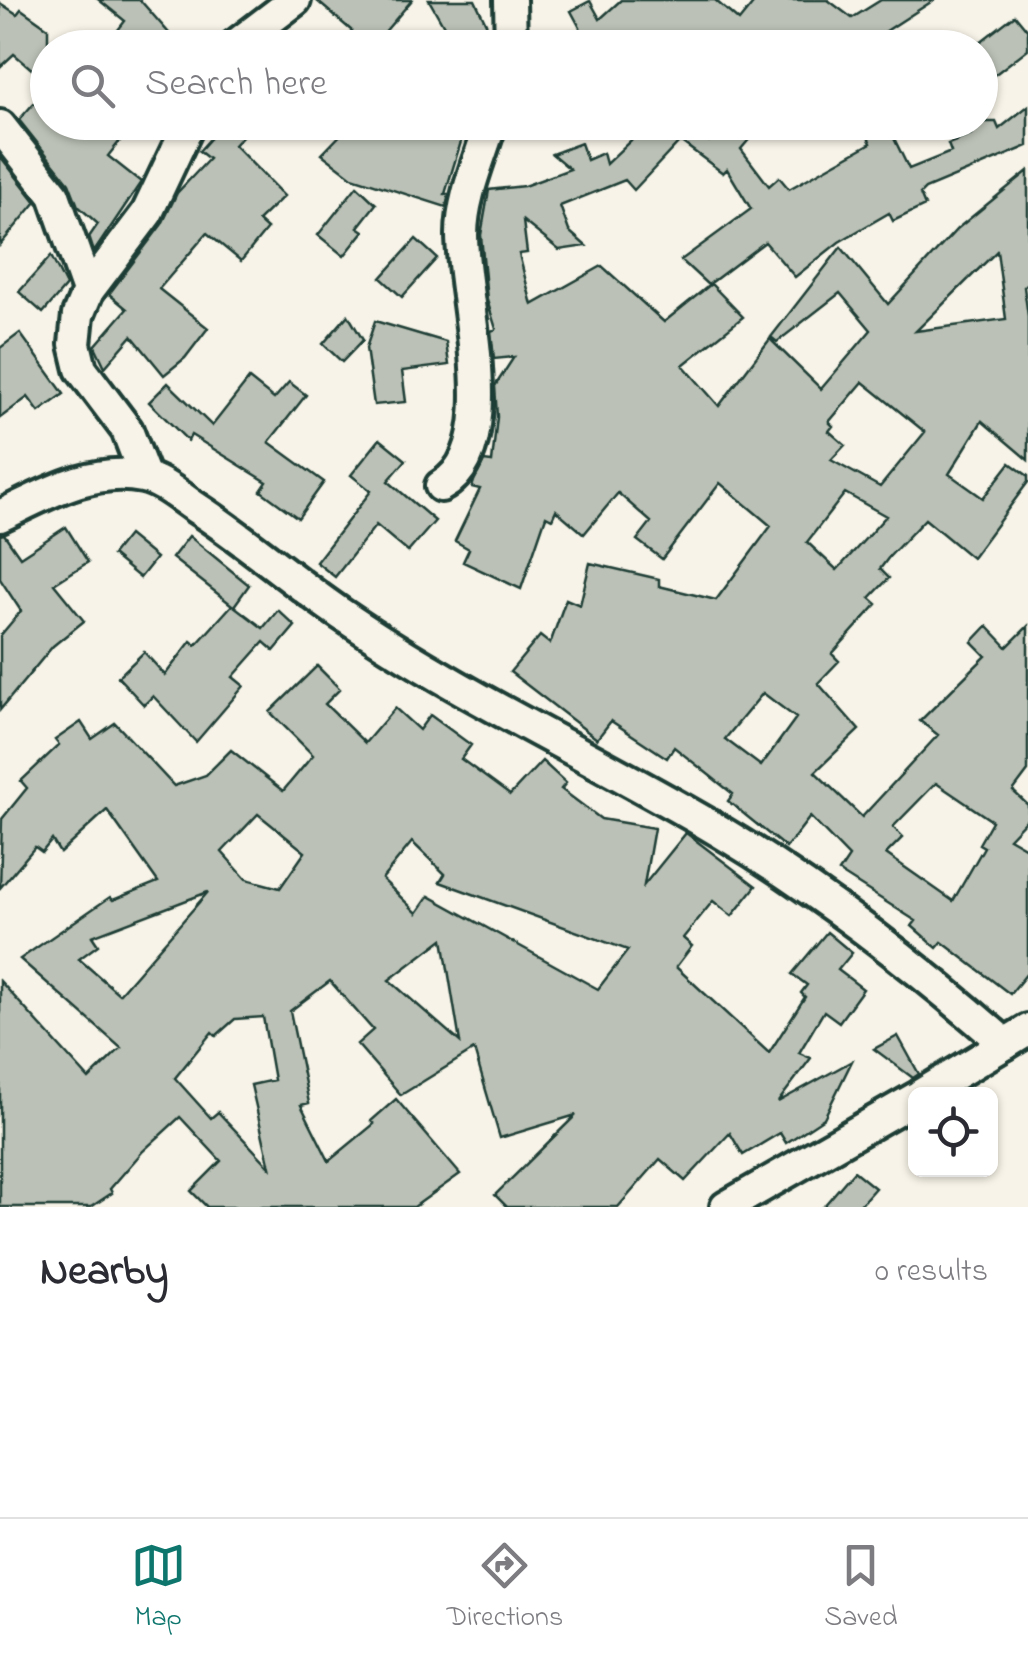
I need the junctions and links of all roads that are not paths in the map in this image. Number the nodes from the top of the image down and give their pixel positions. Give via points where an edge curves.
1 (295, 0) edge
2 (510, 0) edge
3 (256, 30) edge
4 (511, 30) edge
5 (0, 126) edge
6 (181, 140) edge
7 (486, 140) edge
8 (88, 291) junction
9 (145, 477) junction
10 (441, 486) dead end
11 (0, 516) edge
12 (1017, 1037) edge
13 (934, 1087) edge
14 (908, 1103) edge
15 (726, 1207) edge

1 - 3 street
2 - 4 street
5 - 8 street via 54,195
6 - 8 street via 147,213
7 - 10 street via 462,236 476,434 464,469
8 - 9 street via 78,315 76,357 127,430
9 - 11 street via 72,482
9 - 12 street via 472,698 642,786 815,893
12 - 13 street
14 - 15 street

